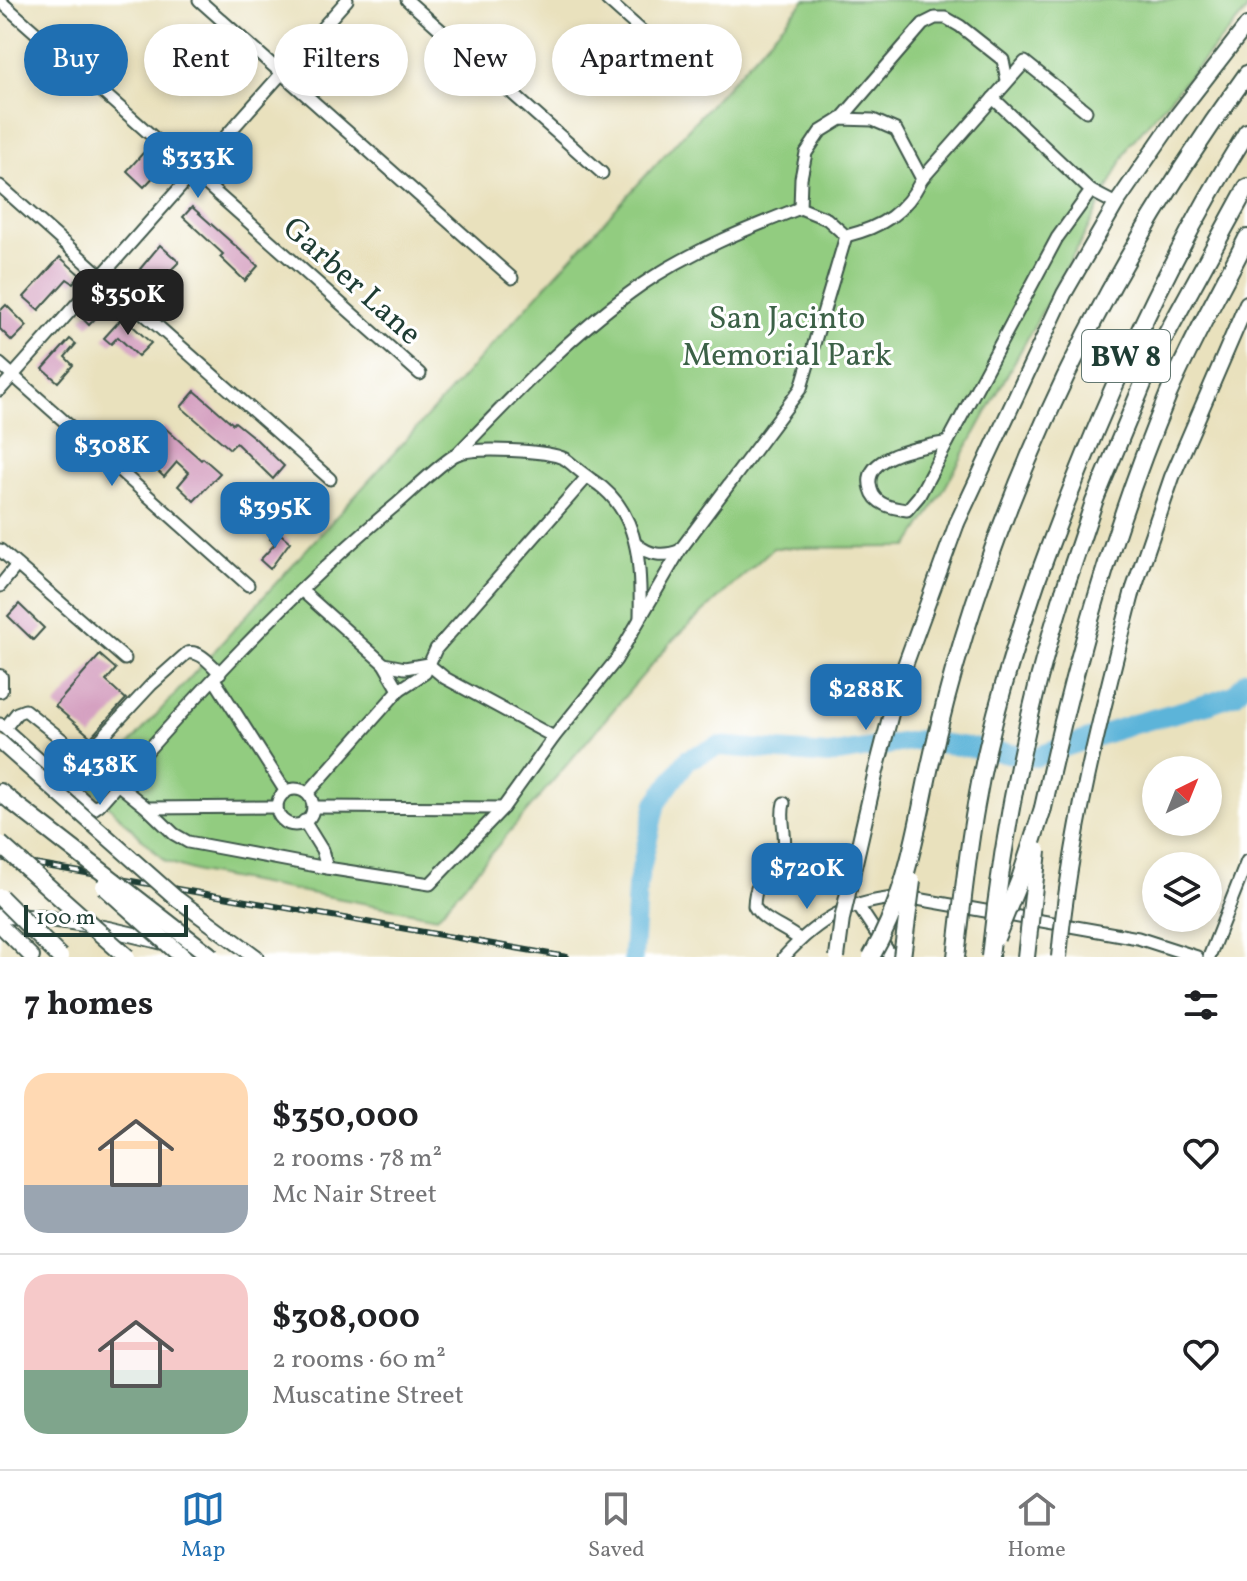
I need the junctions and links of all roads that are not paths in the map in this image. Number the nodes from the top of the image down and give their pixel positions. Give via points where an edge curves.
1 (199, 0) edge
2 (347, 0) edge
3 (407, 0) edge
4 (607, 0) edge
5 (0, 1) edge
6 (326, 24) edge
7 (634, 24) edge
8 (1247, 25) edge
9 (274, 66) edge
10 (1247, 74) edge
11 (1007, 80) junction
12 (274, 82) edge
13 (308, 96) edge
14 (993, 98) junction
15 (1086, 111) dead end
16 (841, 119) junction
17 (1247, 132) edge
18 (193, 173) junction
19 (602, 173) dead end
20 (922, 179) junction
21 (0, 186) edge
22 (1247, 187) edge
23 (1091, 191) junction
24 (1116, 204) junction
25 (800, 208) junction
26 (846, 236) junction
27 (1247, 238) edge
28 (101, 276) junction
29 (512, 278) dead end
30 (1247, 303) edge
31 (0, 364) edge
32 (420, 374) dead end
33 (13, 376) junction
34 (0, 390) edge
35 (948, 442) junction
36 (457, 454) junction
37 (587, 477) junction
38 (330, 479) dead end
39 (636, 543) junction
40 (0, 550) edge
41 (680, 550) junction
42 (17, 565) junction
43 (248, 585) dead end
44 (0, 586) edge
45 (301, 590) junction
46 (640, 617) junction
47 (125, 659) dead end
48 (384, 664) junction
49 (428, 664) junction
50 (217, 676) junction
51 (0, 677) edge
52 (0, 690) edge
53 (399, 690) junction
54 (2, 731) edge
55 (554, 737) junction
56 (84, 757) junction
57 (63, 781) junction
58 (116, 786) junction
59 (286, 792) junction
60 (308, 793) junction
61 (5, 797) edge
62 (784, 803) dead end
63 (922, 804) junction
64 (277, 807) junction
65 (313, 807) junction
66 (147, 808) junction
67 (503, 808) junction
68 (1043, 808) junction
69 (304, 821) junction
70 (0, 844) edge
71 (1247, 861) edge
72 (327, 868) junction
73 (0, 897) edge
74 (857, 904) junction
75 (0, 916) edge
76 (0, 925) edge
77 (800, 940) junction
78 (32, 957) edge
79 (60, 957) edge
80 (127, 957) edge
81 (183, 957) edge
82 (212, 957) edge
83 (226, 957) edge
84 (256, 957) edge
85 (784, 957) edge
86 (837, 957) edge
87 (871, 957) edge
88 (889, 957) edge
89 (902, 957) edge
90 (956, 957) edge
91 (988, 957) edge
92 (1026, 957) edge
93 (1059, 957) edge
94 (1197, 957) edge
95 (1209, 957) edge

1 - 9 street
2 - 6 street
3 - 19 street
4 - 7 street
5 - 18 street, Garber Lane
8 - 24 main road, BW 8
10 - 63 highway via 1194,151 1106,299 1048,415 987,564 946,696
11 - 14 street
11 - 15 street via 1025,62
11 - 16 street via 1003,60 960,26 935,18 923,24
12 - 18 street
13 - 29 street
14 - 20 street
14 - 23 street
16 - 20 street via 873,120 896,130
16 - 25 street via 820,132 806,153
17 - 90 highway, BW 8, bridge via 1116,377 1037,580 983,768
18 - 28 street
18 - 32 street, Garber Lane
20 - 26 street via 894,218
21 - 28 street
22 - 91 highway, BW 8, bridge via 1155,355 1094,502 1064,591 1018,763
23 - 24 street
23 - 35 street via 1057,238
24 - 86 main road, BW 8, bridge via 1064,294 957,523 900,679
25 - 26 street via 827,219
25 - 36 street via 730,235 642,284 548,360
26 - 41 street via 801,388
27 - 68 highway via 1187,354 1096,593
28 - 33 street
28 - 38 street
30 - 93 main road, BW 8, bridge via 1172,477 1132,594 1074,835
31 - 33 street
33 - 34 street
33 - 43 street
35 - 35 street via 907,510 882,504 871,493 869,479 887,458
36 - 37 street via 546,453
36 - 45 street
37 - 39 street via 619,506
37 - 49 street
39 - 41 street via 656,554
39 - 46 street
40 - 42 street
41 - 46 street
42 - 44 street
42 - 47 street
45 - 48 street
45 - 50 street
46 - 55 street via 616,660
48 - 49 street
48 - 53 street
49 - 53 street via 425,673
49 - 55 street
50 - 56 street via 200,654 187,653
50 - 58 street
50 - 59 street
51 - 52 main road
53 - 60 street
54 - 56 street via 25,710
54 - 57 street
54 - 84 main road, bridge via 165,889
55 - 67 street
56 - 57 street
56 - 58 street
57 - 58 street via 95,808
58 - 66 street
59 - 60 street
59 - 64 street
60 - 65 street
61 - 81 highway, bridge
61 - 82 highway, bridge
62 - 77 street via 783,852 757,884 754,906
63 - 87 highway, bridge via 902,890
63 - 89 highway, bridge
64 - 66 street
64 - 69 street via 285,823
65 - 67 street
65 - 69 street
66 - 72 street via 188,842
67 - 72 street via 430,884
68 - 91 highway, bridge
68 - 92 highway, bridge
69 - 72 street
70 - 80 highway, bridge
71 - 95 street
73 - 79 highway, bridge
74 - 77 street
74 - 88 street
74 - 94 street via 906,897 942,902 1138,938
75 - 83 main road via 41,916
76 - 78 main road
77 - 85 street

